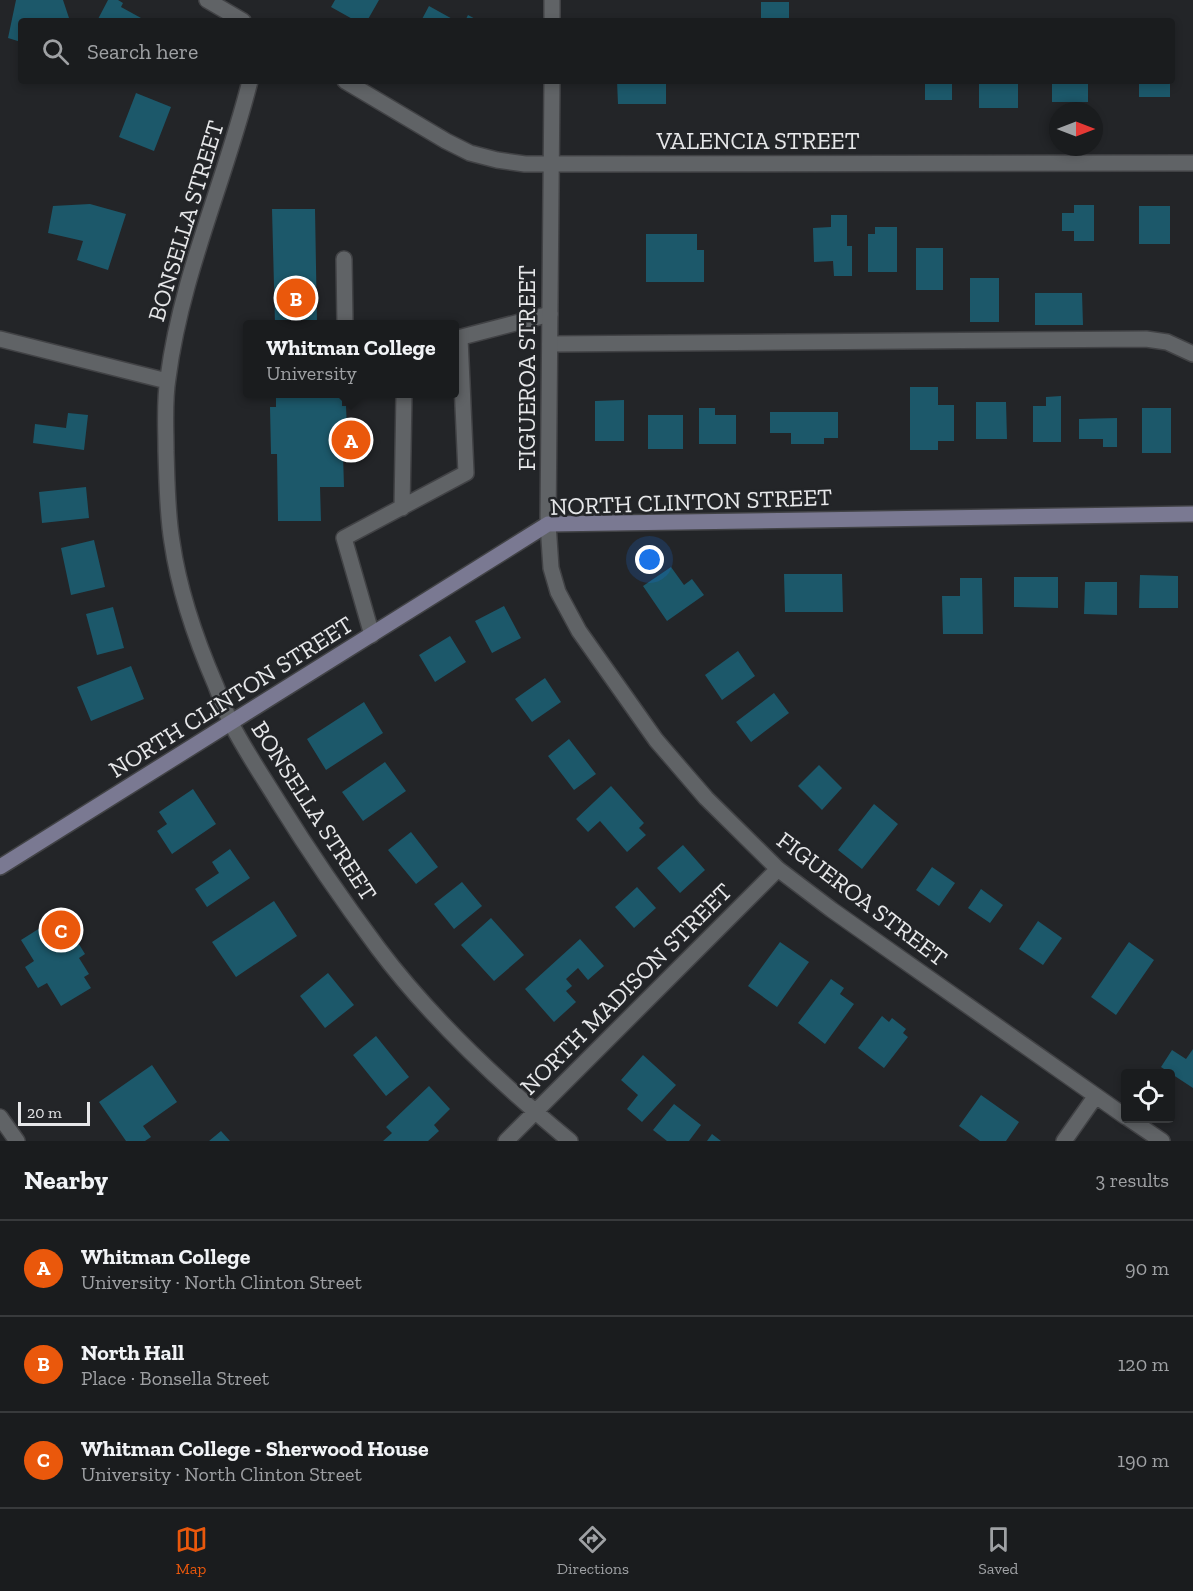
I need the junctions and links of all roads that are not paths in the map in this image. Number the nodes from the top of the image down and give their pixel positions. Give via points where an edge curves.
1 (207, 0) edge
2 (552, 0) edge
3 (238, 18) edge
4 (552, 18) edge
5 (249, 84) edge
6 (350, 84) edge
7 (552, 84) edge
8 (1193, 163) edge
9 (551, 165) junction
10 (344, 259) dead end
11 (550, 314) junction
12 (345, 320) edge
13 (459, 338) edge
14 (0, 339) edge
15 (550, 344) junction
16 (1193, 354) edge
17 (459, 369) edge
18 (167, 381) junction
19 (404, 398) edge
20 (402, 508) junction
21 (1193, 514) edge
22 (548, 524) junction
23 (372, 635) junction
24 (232, 724) junction
25 (0, 867) edge
26 (778, 869) junction
27 (1095, 1097) junction
28 (536, 1113) junction
29 (1121, 1114) edge
30 (0, 1117) edge
31 (1135, 1123) edge
32 (17, 1141) edge
33 (506, 1141) edge
34 (570, 1141) edge
35 (1065, 1141) edge
36 (1162, 1141) edge

1 - 3 street
2 - 4 street
5 - 18 street, BONSELLA STREET via 192,268
6 - 9 street, VALENCIA STREET via 470,153
7 - 9 street, FIGUEROA STREET
8 - 9 street, VALENCIA STREET
9 - 11 street, FIGUEROA STREET
10 - 12 street
11 - 13 street
11 - 15 street, FIGUEROA STREET
14 - 18 street
15 - 16 street via 1146,339 1167,342
15 - 22 street, FIGUEROA STREET
17 - 20 street via 466,473
18 - 24 street, BONSELLA STREET via 167,490 172,542 199,646
19 - 20 street
20 - 23 street via 344,538
21 - 22 main road, NORTH CLINTON STREET
22 - 23 main road, NORTH CLINTON STREET
22 - 26 street, FIGUEROA STREET via 551,568 558,592 579,631 656,740 705,798
23 - 24 main road, NORTH CLINTON STREET
24 - 25 main road, NORTH CLINTON STREET
24 - 28 street, BONSELLA STREET via 295,829 380,950 453,1033
26 - 27 street, FIGUEROA STREET
26 - 28 street, NORTH MADISON STREET
27 - 29 street, FIGUEROA STREET
27 - 35 street
28 - 33 street, NORTH MADISON STREET
28 - 34 street, BONSELLA STREET
30 - 32 street
31 - 36 street, FIGUEROA STREET

